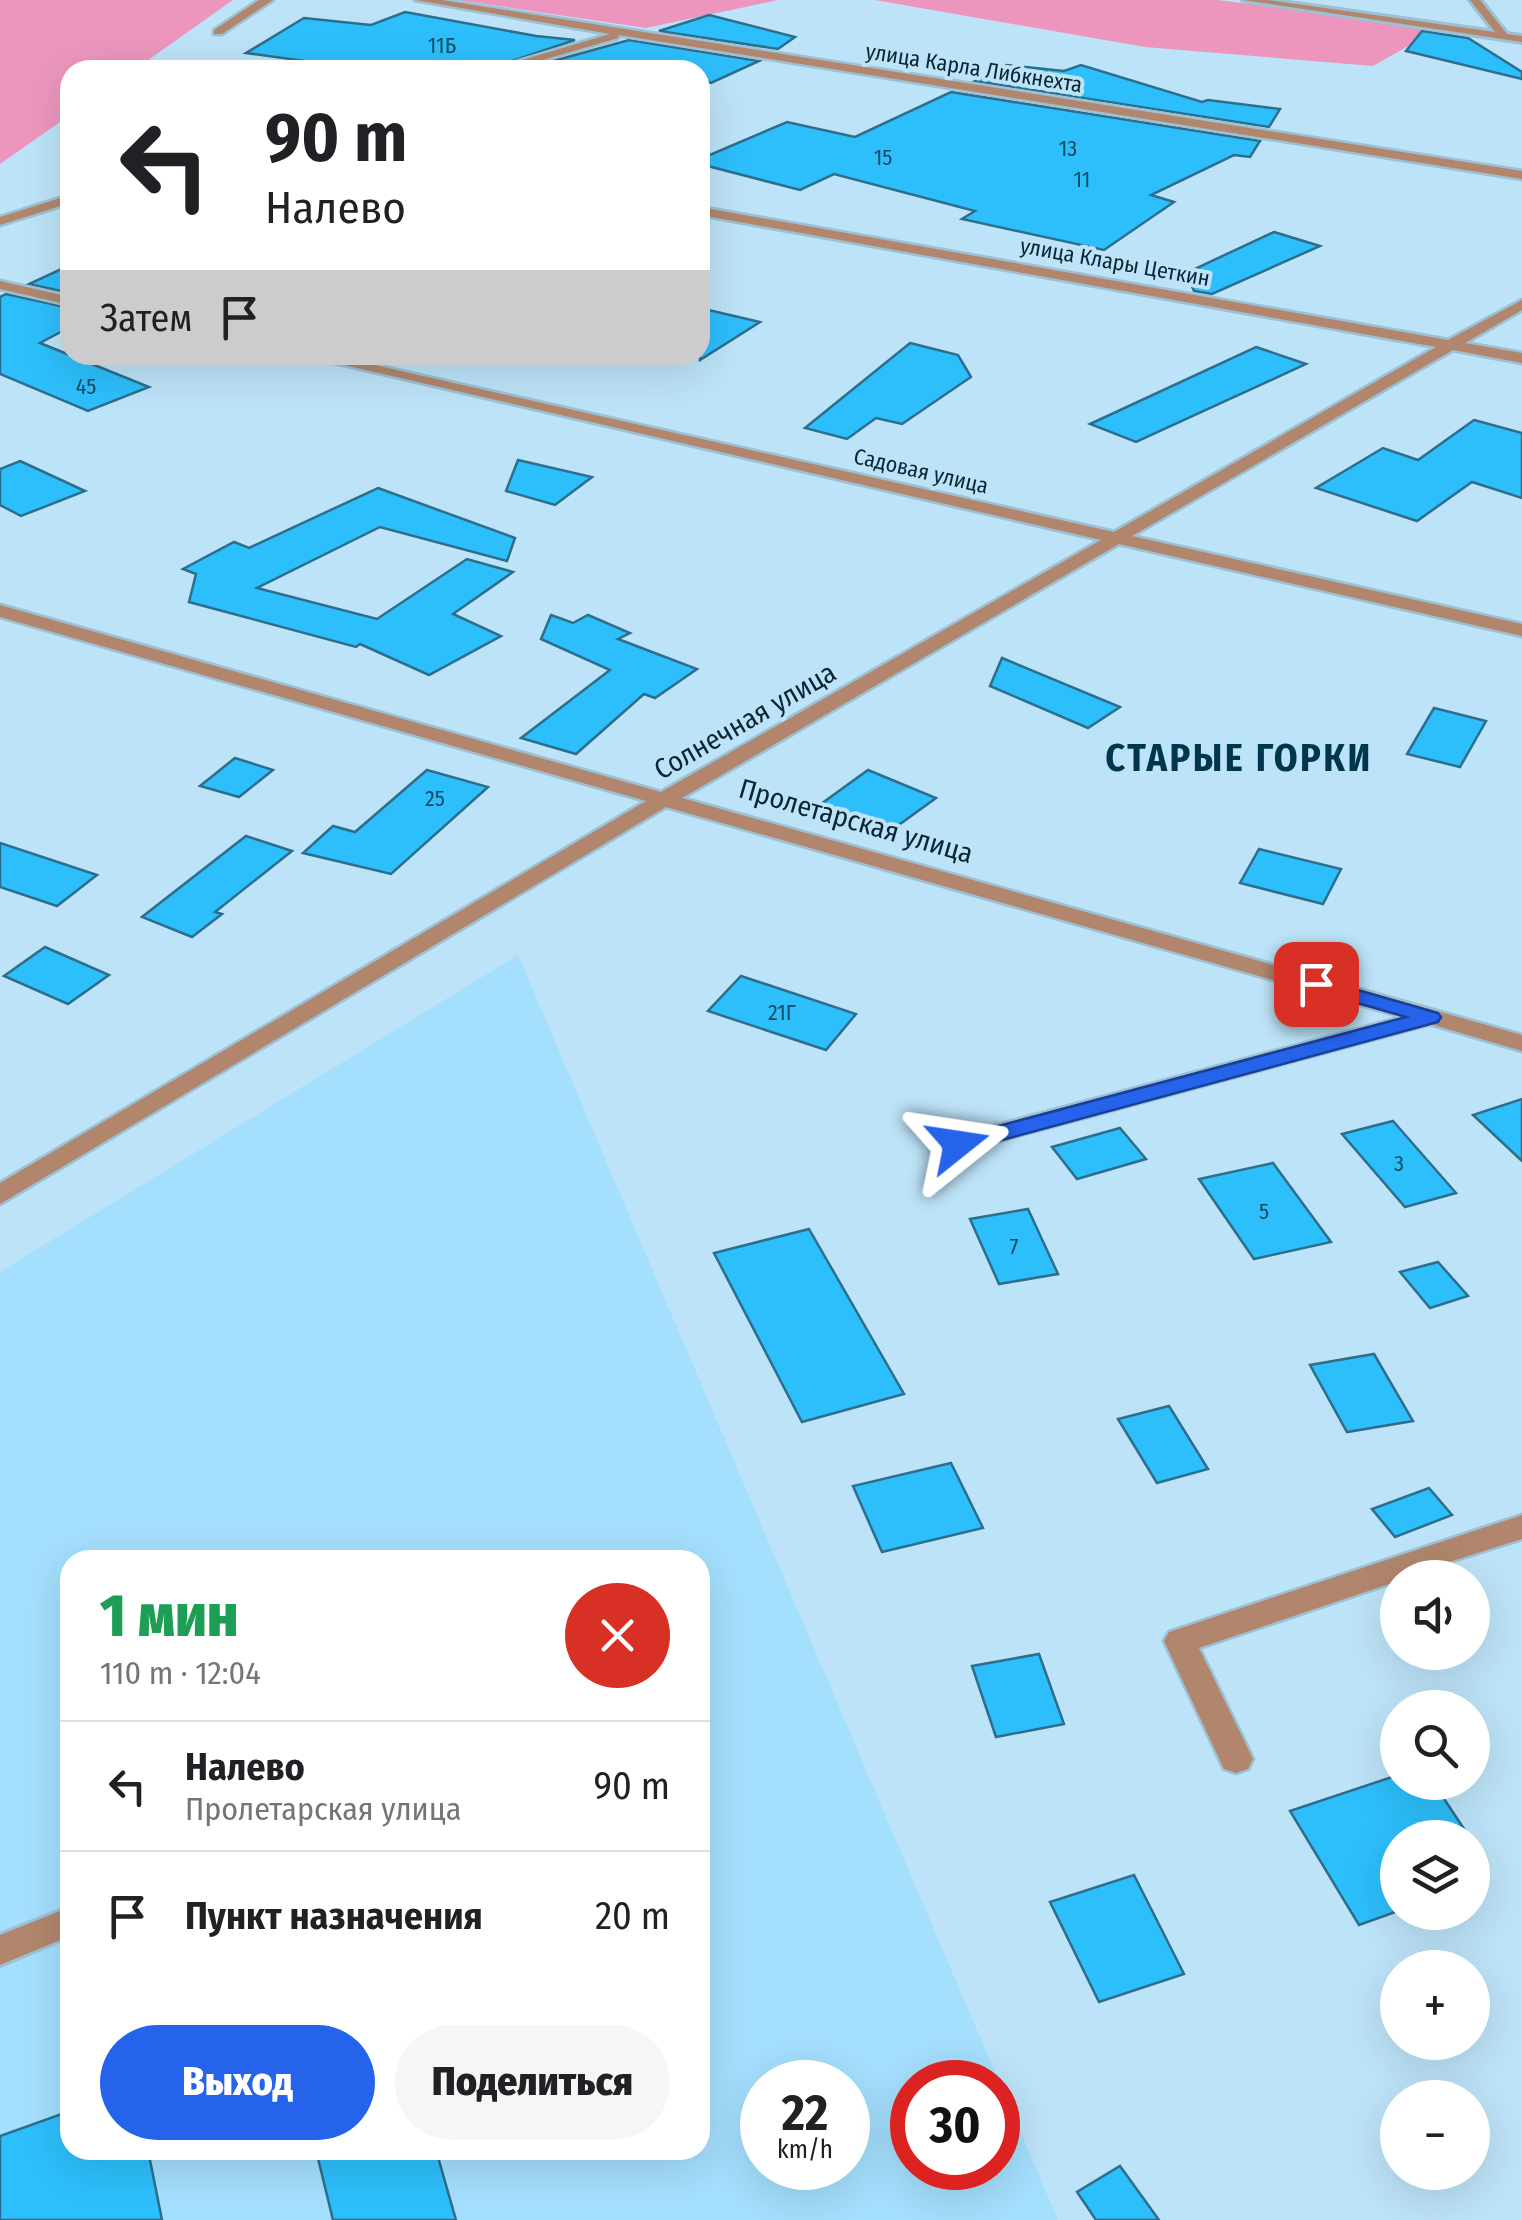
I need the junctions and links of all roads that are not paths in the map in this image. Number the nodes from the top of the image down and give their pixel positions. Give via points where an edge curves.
1 (267, 0) edge
2 (421, 0) edge
3 (1248, 0) edge
4 (1475, 0) edge
5 (218, 32) dead end
6 (623, 34) junction
7 (1503, 36) junction
8 (1522, 39) edge
9 (531, 60) edge
10 (1522, 175) edge
11 (60, 203) edge
12 (710, 213) edge
13 (0, 222) edge
14 (0, 284) edge
15 (60, 298) edge
16 (1522, 304) edge
17 (1449, 344) junction
18 (1522, 358) edge
19 (354, 365) edge
20 (1117, 539) junction
21 (0, 611) edge
22 (1522, 630) edge
23 (668, 798) junction
24 (1430, 1017) junction
25 (1522, 1043) edge
26 (958, 1144) dead end
27 (0, 1196) edge
28 (1522, 1527) edge
29 (1236, 1759) dead end
30 (60, 1925) edge
31 (0, 1950) edge

1 - 5 street
2 - 6 street, улица Карла Либкнехта
3 - 7 lane
4 - 7 lane
6 - 9 street
6 - 10 street, улица Карла Либкнехта
7 - 8 lane
11 - 13 street
12 - 17 street, улица Клары Цеткин
14 - 15 street
16 - 17 street, Солнечная улица
17 - 18 street, улица Клары Цеткин
17 - 20 street, Солнечная улица
19 - 20 street, Садовая улица
20 - 22 street, Садовая улица
20 - 23 street, Солнечная улица
21 - 23 street, Пролетарская улица
23 - 24 street, Пролетарская улица
23 - 27 street, Солнечная улица
24 - 25 street, Пролетарская улица
24 - 26 street
28 - 29 street via 1180,1641
30 - 31 lane

